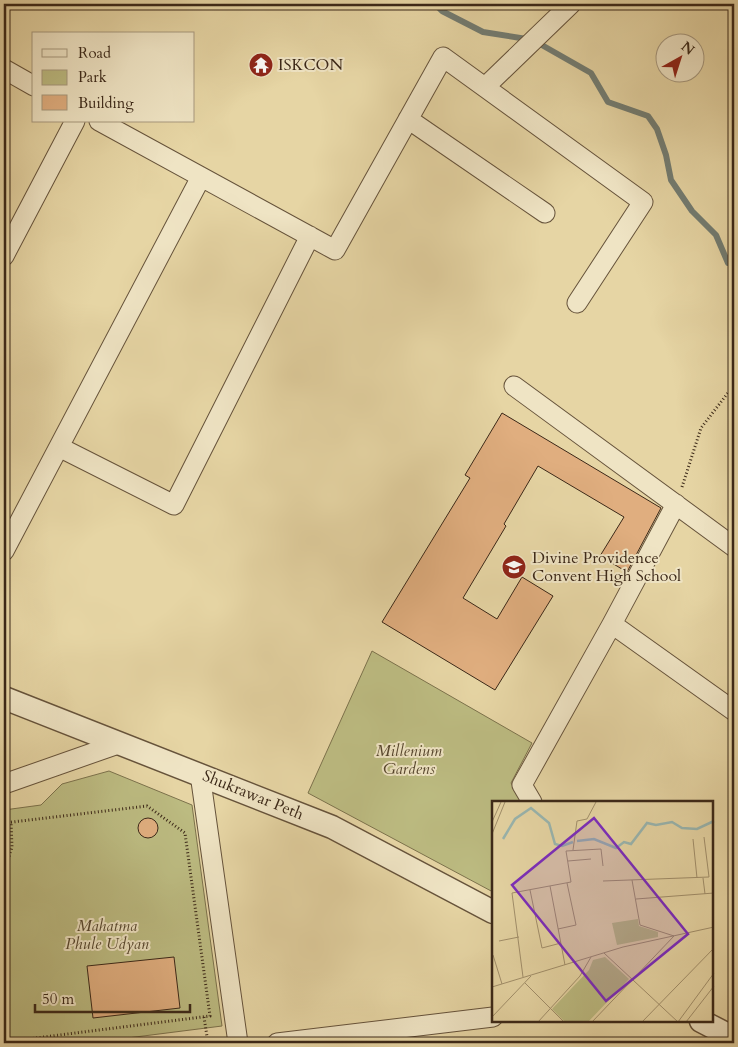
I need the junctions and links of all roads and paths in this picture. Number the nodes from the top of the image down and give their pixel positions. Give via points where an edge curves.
1 (571, 4) edge
2 (4, 69) edge
3 (32, 85) edge
4 (485, 87) junction
5 (408, 119) junction
6 (74, 122) edge
7 (101, 122) edge
8 (201, 177) junction
9 (545, 212) dead end
10 (310, 236) junction
11 (4, 256) edge
12 (577, 303) dead end
13 (734, 385) edge
14 (514, 386) dead end
15 (59, 447) junction
16 (676, 504) junction
17 (6, 541) edge
18 (734, 548) edge
19 (612, 624) junction
20 (4, 698) edge
21 (734, 711) edge
22 (118, 744) junction
23 (200, 774) junction
24 (4, 784) edge
25 (531, 801) edge
26 (11, 822) junction
27 (4, 823) edge
28 (4, 873) edge
29 (492, 911) edge
30 (204, 1016) junction
31 (492, 1017) edge
32 (703, 1022) edge
33 (734, 1038) edge
34 (4, 1042) edge
35 (208, 1043) edge
36 (238, 1043) edge
37 (277, 1043) edge

1 - 4 street
2 - 3 street
4 - 5 street via 443,57
4 - 12 street via 643,202
5 - 9 street
5 - 10 street via 335,250
6 - 11 street
7 - 8 street
8 - 10 street
8 - 15 street
10 - 15 street via 174,505
13 - 16 path via 701,428
14 - 16 street
15 - 17 street
16 - 18 street
16 - 19 street
19 - 21 street
19 - 25 street via 522,785
20 - 22 street, Shukrawar Peth
22 - 23 street, Shukrawar Peth
22 - 24 street
23 - 29 street, Shukrawar Peth via 332,827
23 - 36 street
26 - 27 path
26 - 28 path via 12,847
26 - 30 path via 147,806 185,833 210,1016
30 - 34 path
30 - 35 path
31 - 37 street
32 - 33 street

